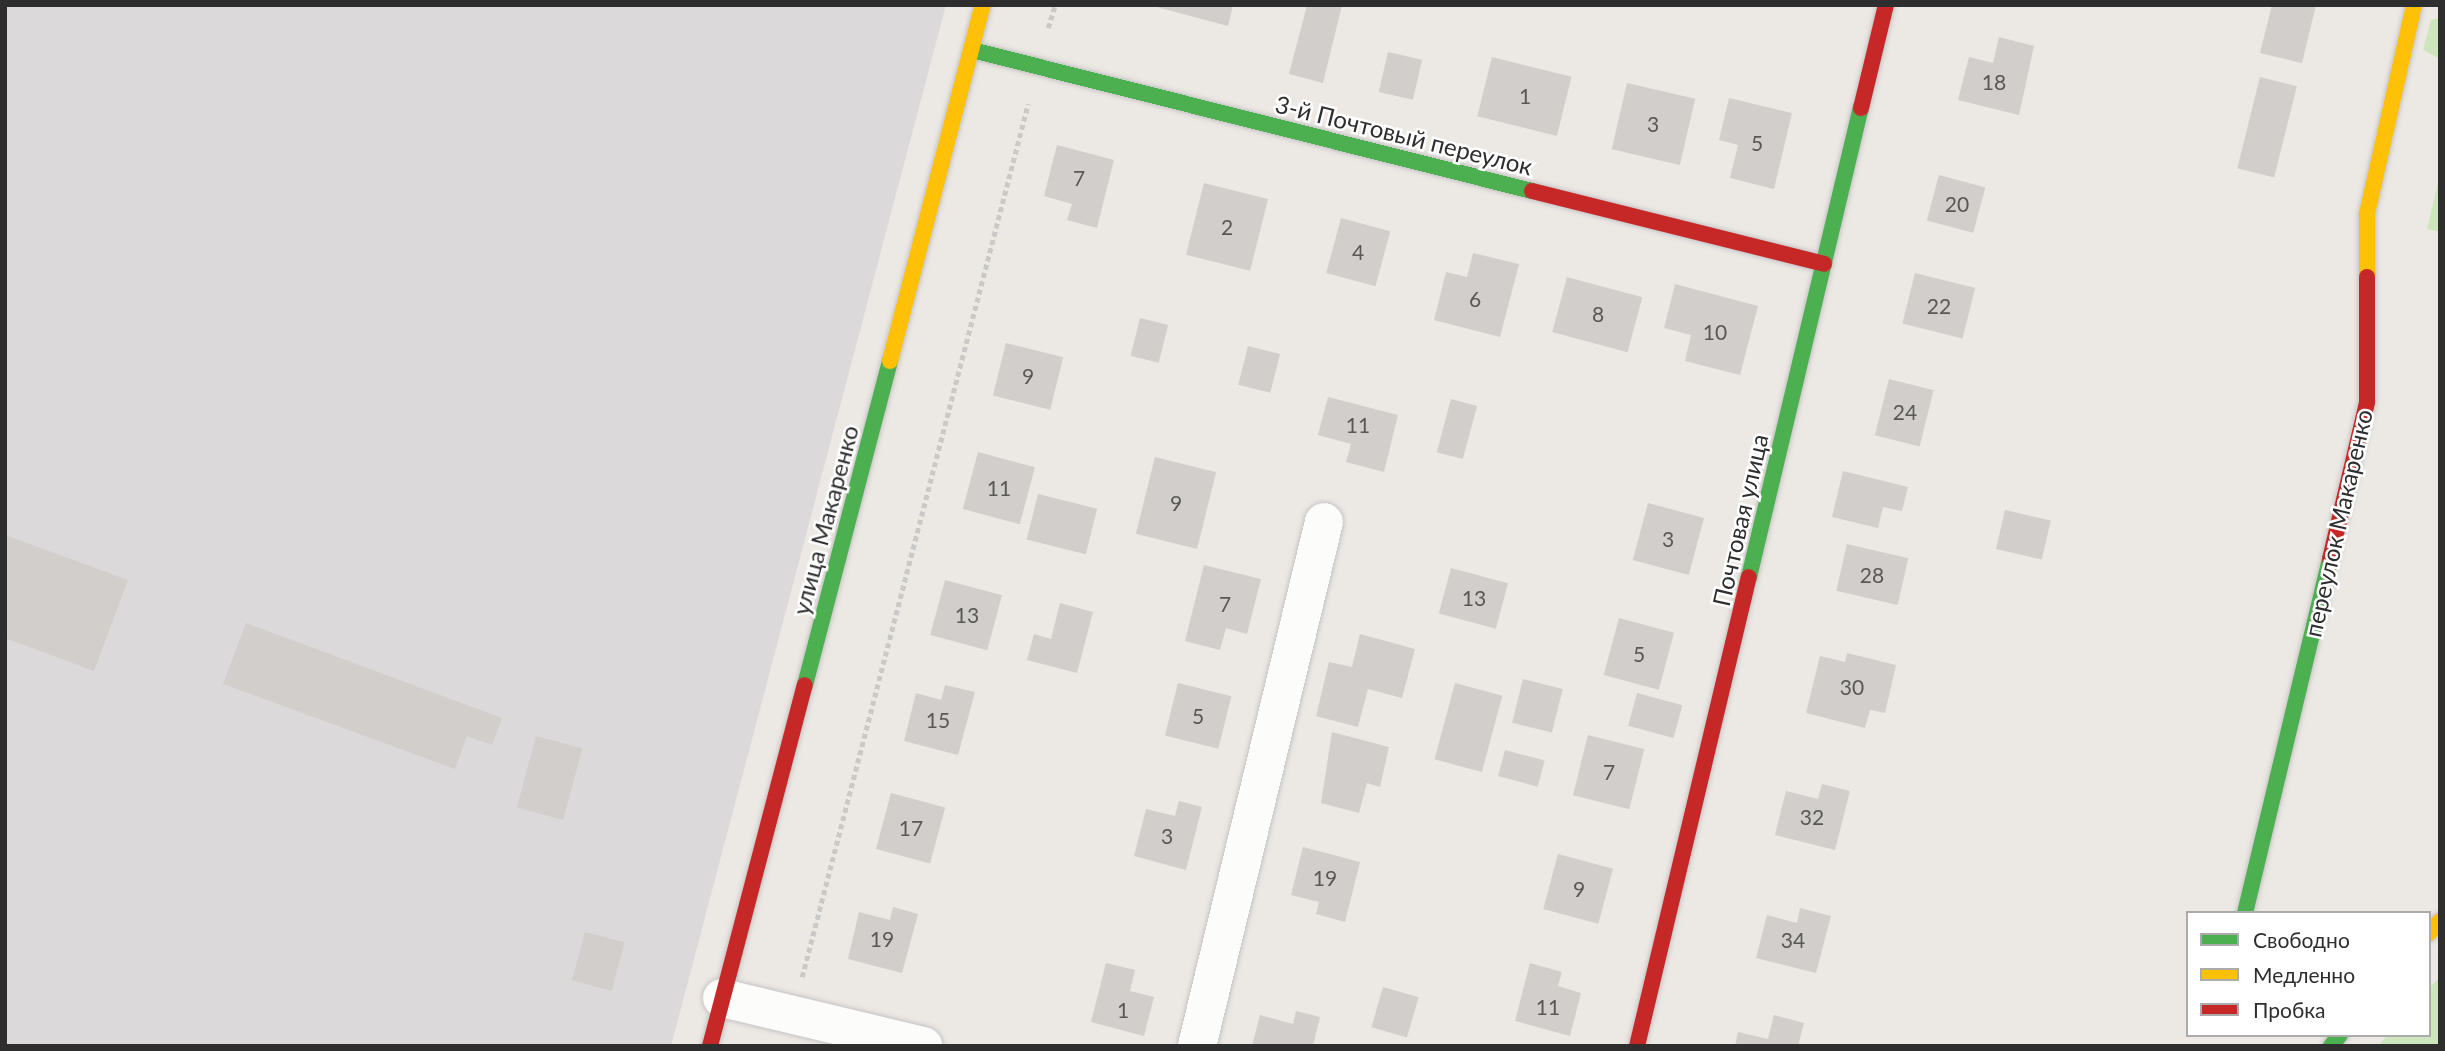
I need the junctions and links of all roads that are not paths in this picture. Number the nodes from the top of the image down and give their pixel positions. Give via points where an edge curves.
1 (983, 5) edge
2 (1886, 5) edge
3 (2414, 5) edge
4 (972, 50) junction
5 (1824, 264) junction
6 (1324, 522) dead end
7 (2245, 911) edge
8 (722, 998) junction
9 (710, 1046) edge
10 (923, 1046) edge
11 (1197, 1046) edge
12 (1637, 1046) edge

1 - 4 street, улица Макаренко
2 - 5 street, Почтовая улица
3 - 7 street, переулок Макаренко via 2367,215 2367,402
4 - 5 street, 3-й Почтовый переулок
4 - 8 street, улица Макаренко
5 - 12 street, Почтовая улица
6 - 11 street
8 - 9 street, улица Макаренко
8 - 10 street

